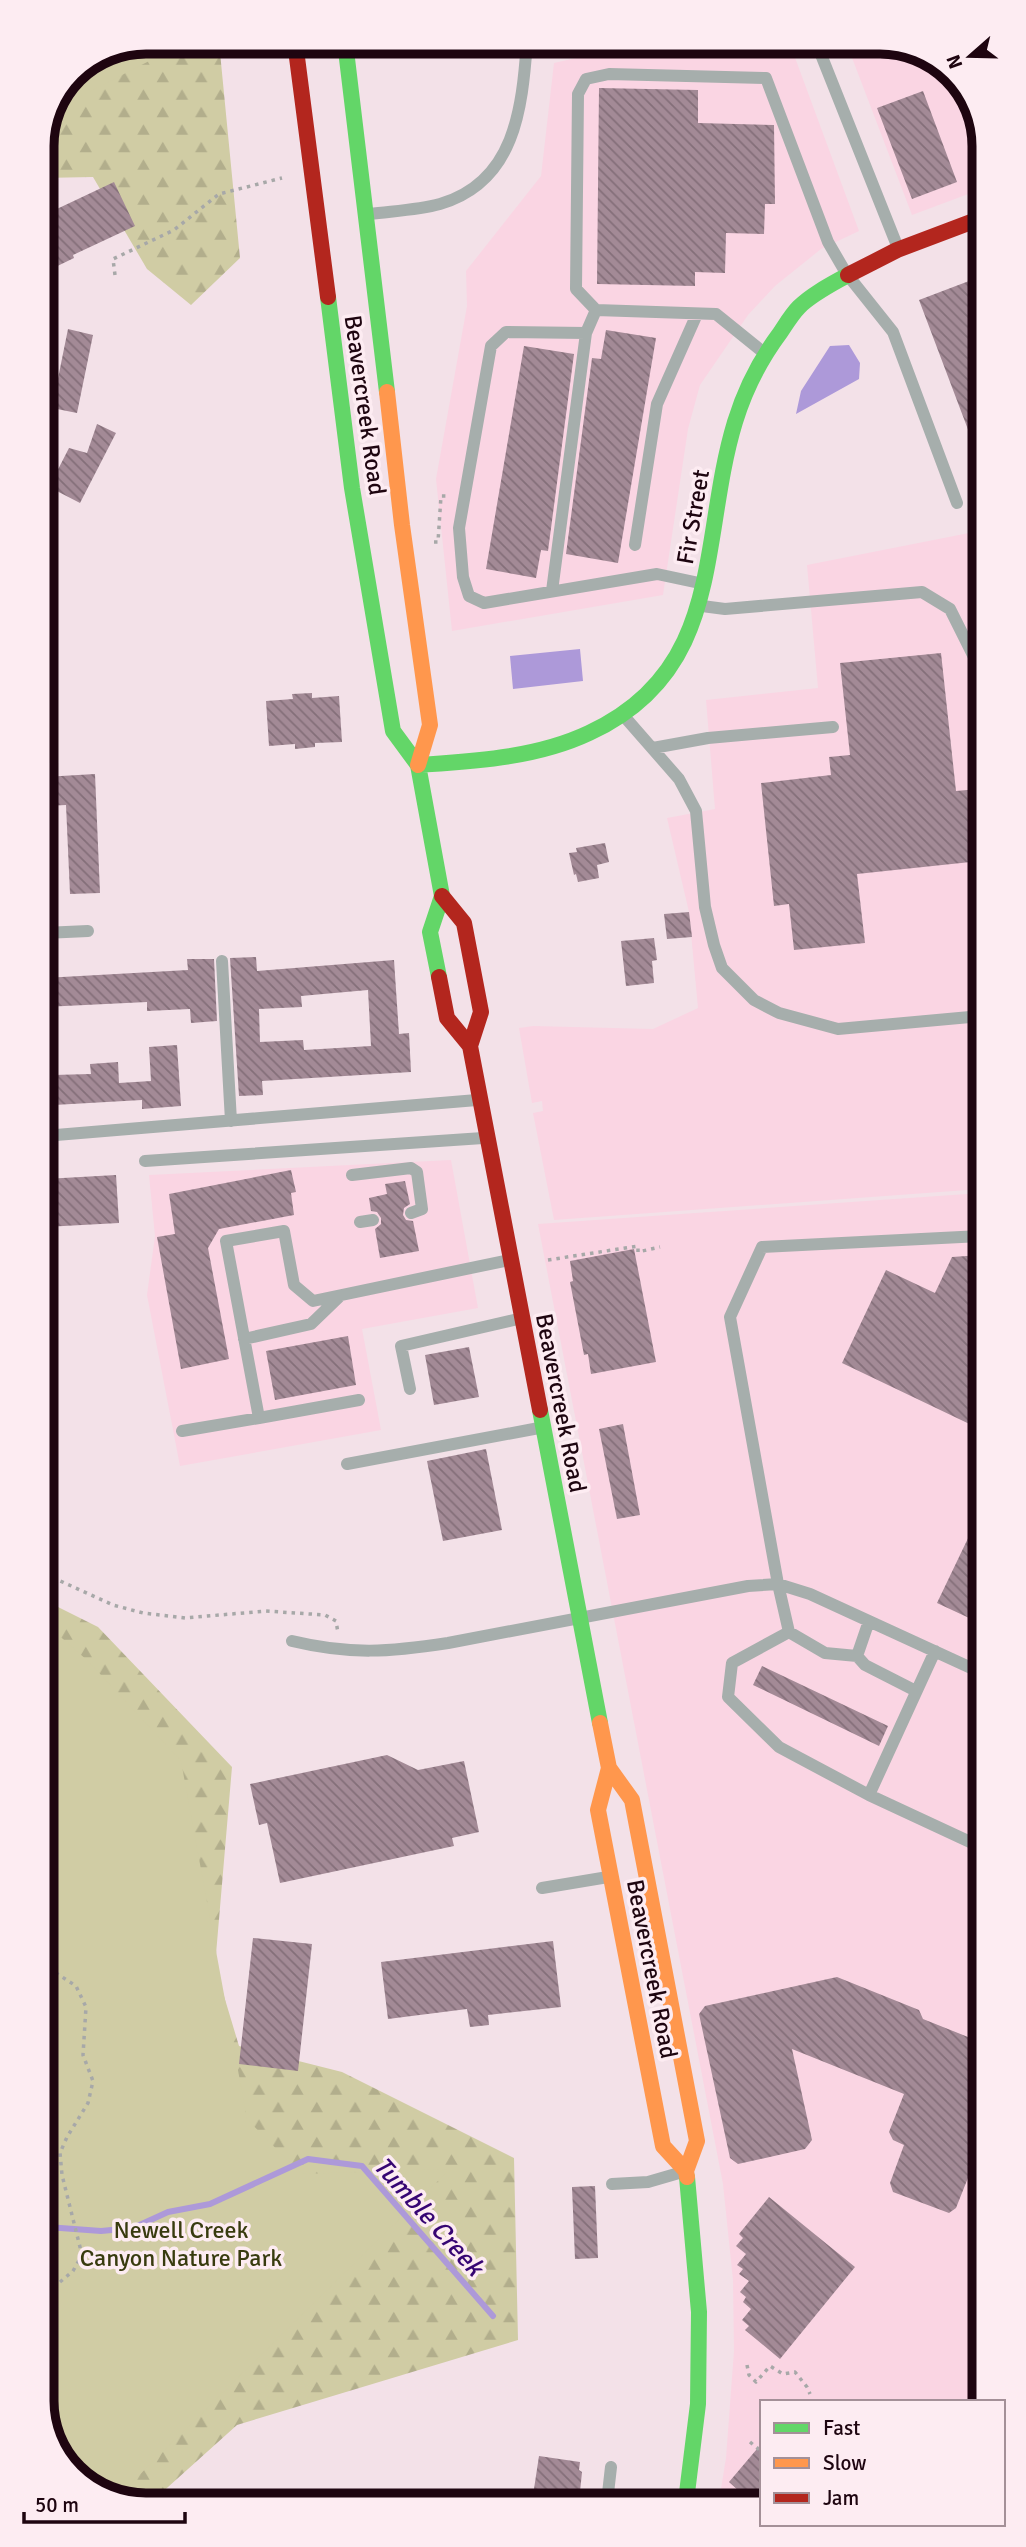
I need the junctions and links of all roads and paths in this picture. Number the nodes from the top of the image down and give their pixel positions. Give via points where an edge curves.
1 (297, 54) edge
2 (347, 54) edge
3 (526, 54) edge
4 (821, 54) edge
5 (284, 178) dead end
6 (367, 215) junction
7 (972, 222) edge
8 (898, 248) junction
9 (846, 273) junction
10 (115, 275) dead end
11 (596, 310) junction
12 (697, 314) junction
13 (586, 333) junction
14 (764, 353) junction
15 (957, 503) dead end
16 (635, 545) dead end
17 (704, 584) junction
18 (552, 591) junction
19 (699, 605) junction
20 (972, 654) edge
21 (623, 715) junction
22 (833, 727) dead end
23 (653, 748) junction
24 (418, 765) junction
25 (442, 896) junction
26 (88, 931) dead end
27 (54, 933) edge
28 (222, 961) dead end
29 (972, 1017) edge
30 (470, 1046) junction
31 (480, 1099) junction
32 (231, 1121) junction
33 (54, 1135) edge
34 (488, 1138) junction
35 (145, 1161) dead end
36 (352, 1175) dead end
37 (411, 1213) dead end
38 (972, 1236) edge
39 (660, 1247) dead end
40 (511, 1260) junction
41 (548, 1260) dead end
42 (340, 1296) junction
43 (522, 1318) junction
44 (244, 1339) junction
45 (410, 1389) dead end
46 (359, 1400) dead end
47 (259, 1418) junction
48 (543, 1428) junction
49 (182, 1431) dead end
50 (347, 1464) dead end
51 (54, 1578) edge
52 (778, 1584) junction
53 (579, 1617) junction
54 (869, 1621) junction
55 (789, 1632) junction
56 (292, 1641) dead end
57 (340, 1651) junction
58 (935, 1651) junction
59 (857, 1656) junction
60 (972, 1669) edge
61 (916, 1691) junction
62 (609, 1768) junction
63 (869, 1795) junction
64 (972, 1843) edge
65 (611, 1877) junction
66 (542, 1888) dead end
67 (54, 1968) edge
68 (677, 2033) junction
69 (686, 2171) junction
70 (612, 2185) dead end
71 (54, 2287) edge
72 (747, 2365) dead end
73 (810, 2394) dead end
74 (750, 2442) dead end
75 (760, 2450) edge
76 (611, 2467) dead end
77 (608, 2493) edge
78 (687, 2493) edge

1 - 24 main road, Beavercreek Road via 372,610 393,731
2 - 6 main road, Beavercreek Road
3 - 6 lane via 523,96 513,134 499,164 479,186 440,204
4 - 8 lane
5 - 10 path via 219,194 174,230 113,259
6 - 24 main road, Beavercreek Road via 430,725
7 - 8 main road, Fir Street
8 - 9 main road, Fir Street
9 - 11 lane via 828,242 766,78 609,74 586,79 578,94 576,289
9 - 14 main road, Fir Street via 799,307
9 - 15 lane via 893,332
11 - 12 lane
11 - 13 lane
12 - 14 lane via 716,314
12 - 16 lane via 657,404
13 - 18 lane
13 - 18 lane via 506,332 491,346 459,528 469,596 484,603
14 - 17 main road, Fir Street via 730,432
17 - 18 lane via 657,574
17 - 19 main road, Fir Street
19 - 20 lane via 737,608 922,592 950,610
19 - 21 main road, Fir Street via 680,650 656,683
21 - 23 lane
21 - 24 main road, Fir Street via 586,737 545,750
22 - 23 lane via 708,738
23 - 29 lane via 679,779 696,811 705,907 722,968 754,1000 779,1013 838,1029
24 - 25 main road, Beavercreek Road
25 - 30 main road, Beavercreek Road via 464,923 481,1012
25 - 30 main road, Beavercreek Road via 430,932 447,1018
26 - 27 lane
28 - 32 lane
30 - 31 main road, Beavercreek Road
31 - 32 lane
31 - 34 main road, Beavercreek Road
32 - 33 lane
34 - 35 lane
34 - 40 main road, Beavercreek Road
36 - 37 lane via 411,1168 417,1172 422,1209
38 - 52 lane via 762,1247 730,1317
39 - 41 path via 638,1252 638,1246
40 - 42 lane
40 - 43 main road, Beavercreek Road
42 - 44 lane via 311,1324
42 - 44 lane via 313,1301 294,1285 284,1231 226,1241
43 - 45 lane via 401,1346
43 - 48 main road, Beavercreek Road
44 - 47 lane
46 - 47 lane
47 - 49 lane
48 - 50 lane
48 - 53 main road, Beavercreek Road
51 - 57 path via 113,1605 143,1613 185,1618 266,1611 325,1615 336,1621
52 - 53 lane
52 - 54 lane
52 - 55 lane
53 - 57 lane via 423,1647
53 - 62 main road, Beavercreek Road
54 - 58 lane
54 - 59 lane
55 - 59 lane via 825,1653
55 - 63 lane via 732,1663 728,1697 779,1747
56 - 57 lane
58 - 60 lane
58 - 61 lane
59 - 61 lane via 865,1665
61 - 63 lane
62 - 65 main road, Beavercreek Road via 598,1810
62 - 68 main road, Beavercreek Road via 632,1800
63 - 64 lane
65 - 66 lane
65 - 68 main road via 624,1878 632,1889 651,1978
65 - 69 main road, Beavercreek Road via 663,2146
67 - 71 path via 76,1986 86,2007 83,2055 93,2081 88,2103 60,2153 81,2252 73,2271
68 - 69 main road, Beavercreek Road via 697,2141
69 - 70 lane via 648,2182
69 - 78 main road, Beavercreek Road via 698,2277 699,2338 698,2404
72 - 73 path via 756,2382 770,2366 783,2374 795,2372
74 - 75 path
76 - 77 lane

